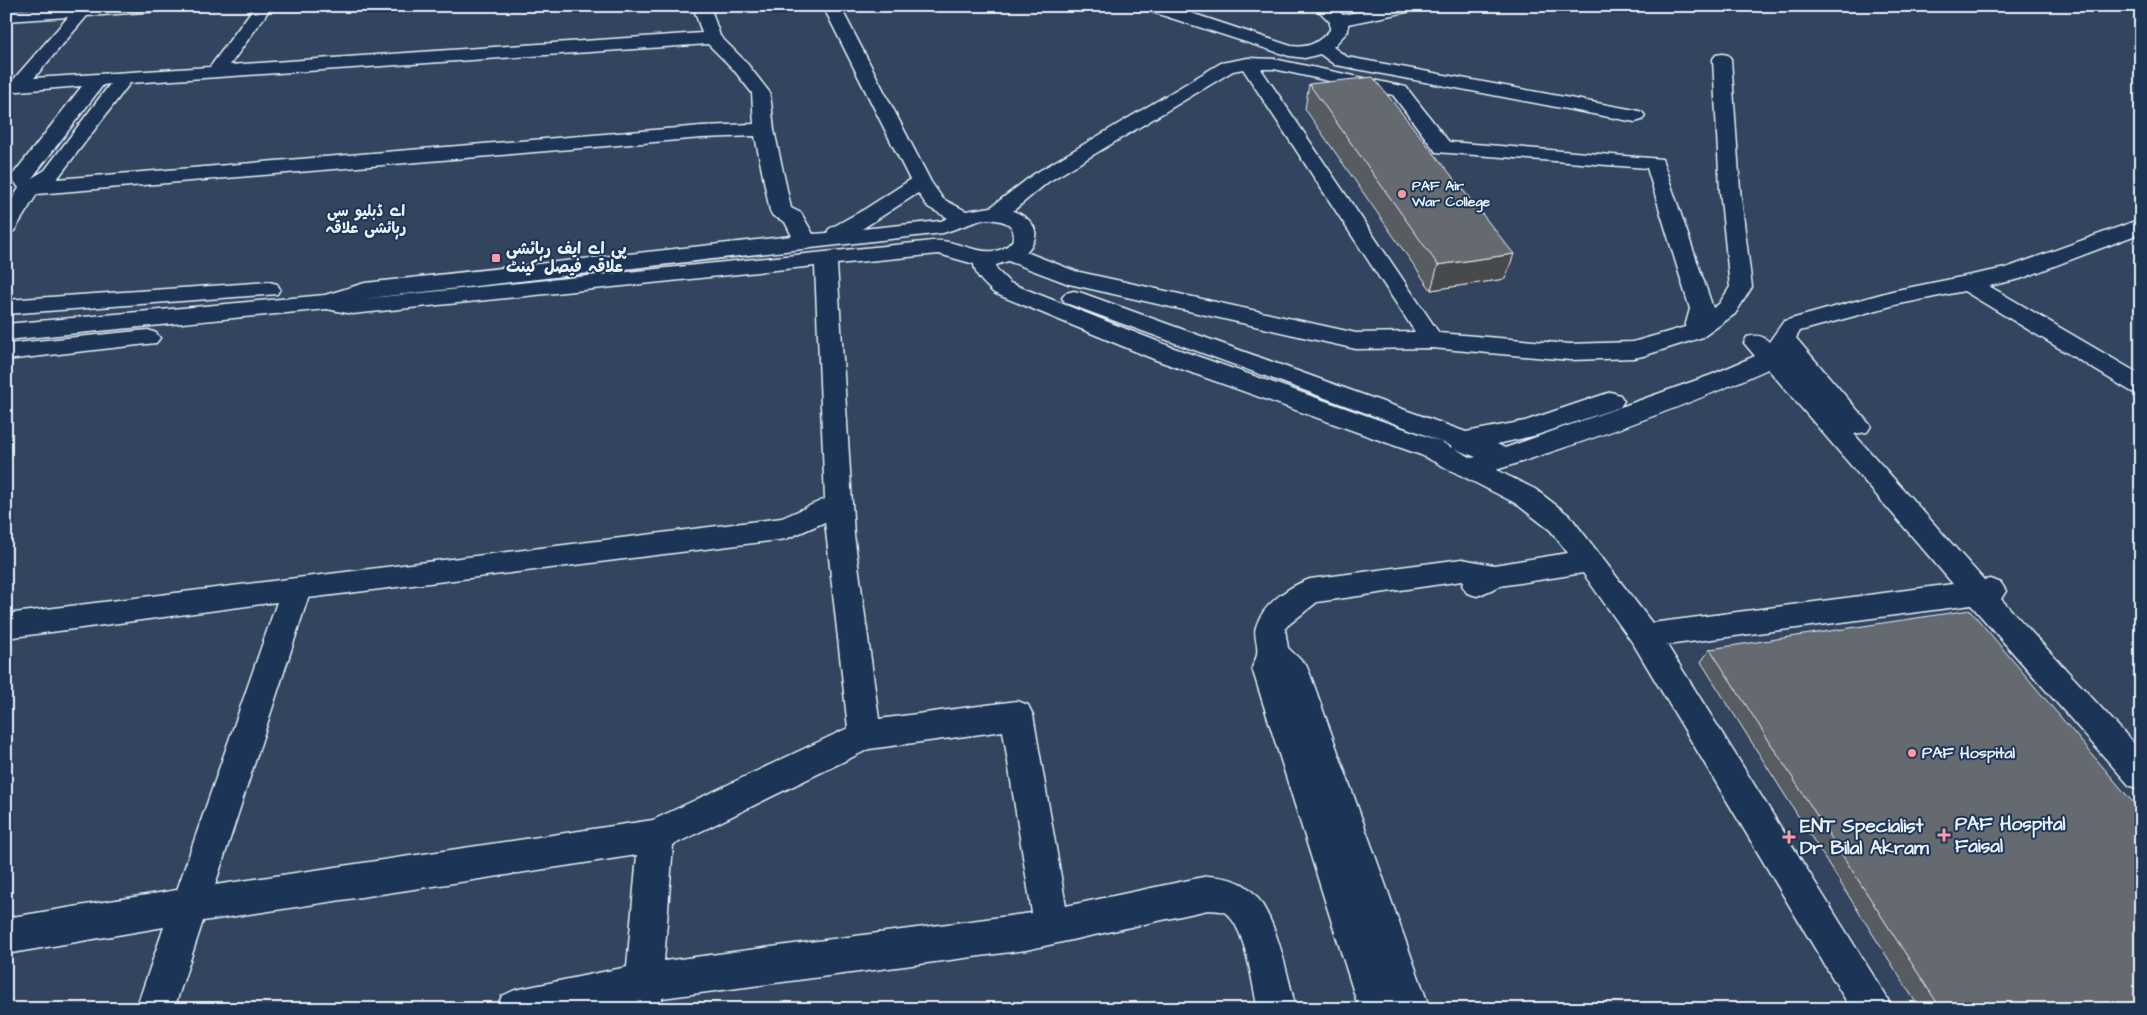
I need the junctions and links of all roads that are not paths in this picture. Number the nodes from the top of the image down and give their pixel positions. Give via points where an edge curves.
1 (160, 6) edge
2 (264, 6) edge
3 (701, 6) edge
4 (831, 6) edge
5 (1152, 6) edge
6 (1322, 6) edge
7 (1410, 6) edge
8 (82, 11) junction
9 (6, 16) edge
10 (1339, 21) junction
11 (712, 38) junction
12 (1323, 48) junction
13 (1722, 59) dead end
14 (1248, 63) junction
15 (215, 73) junction
16 (124, 80) junction
17 (96, 81) junction
18 (12, 86) edge
19 (1634, 116) dead end
20 (764, 130) junction
21 (921, 182) junction
22 (30, 188) junction
23 (781, 211) junction
24 (997, 213) junction
25 (964, 218) junction
26 (2141, 225) edge
27 (6, 226) edge
28 (771, 244) junction
29 (819, 246) junction
30 (998, 256) junction
31 (684, 264) junction
32 (1968, 283) junction
33 (358, 299) junction
34 (6, 307) edge
35 (6, 332) edge
36 (1694, 332) junction
37 (1432, 340) junction
38 (1770, 346) junction
39 (6, 352) edge
40 (2141, 386) edge
41 (1468, 454) junction
42 (839, 504) junction
43 (1590, 561) junction
44 (297, 588) junction
45 (1989, 591) junction
46 (6, 626) edge
47 (1645, 636) junction
48 (1273, 652) junction
49 (865, 734) junction
50 (2141, 747) edge
51 (2141, 775) edge
52 (656, 836) junction
53 (188, 906) junction
54 (1054, 925) junction
55 (6, 936) edge
56 (643, 995) edge
57 (155, 1009) edge
58 (516, 1009) edge
59 (1277, 1009) edge
60 (1378, 1009) edge
61 (1411, 1009) edge
62 (1874, 1009) edge

1 - 8 street
2 - 15 street
3 - 11 street
4 - 21 street
5 - 12 street via 1289,51 1307,54
6 - 10 street
7 - 10 street
8 - 9 street
8 - 18 street
10 - 12 street via 1339,31
11 - 15 street
11 - 20 street via 761,93
12 - 19 street via 1341,61
13 - 36 street via 1730,190 1741,287 1727,309
14 - 24 street via 1227,67 1050,173
14 - 36 street via 1274,64 1399,91 1443,148 1655,163 1702,309
14 - 37 street
15 - 16 street
16 - 17 street
16 - 22 street via 52,174
17 - 18 street
17 - 22 street via 21,177
20 - 22 street via 702,132
20 - 23 street
21 - 25 street via 935,203
21 - 29 street
22 - 27 street
23 - 28 street via 770,222
23 - 29 street via 793,218
24 - 25 street
24 - 30 street via 1009,216 1025,228 1025,240 1020,248
25 - 29 street via 943,228
26 - 32 street via 2012,274
28 - 29 street
28 - 31 street
29 - 30 street via 945,248 971,257
29 - 31 street
29 - 42 street
30 - 37 street via 1069,277 1356,340
30 - 41 street via 1026,280
30 - 41 street via 986,272 1002,288 1165,354 1430,448
31 - 33 street
32 - 38 street via 1892,298 1792,326
32 - 40 street
33 - 34 street via 353,283
33 - 35 street
33 - 39 street via 341,318
36 - 37 street via 1634,350 1570,352
38 - 41 street via 1528,429
38 - 41 street via 1720,381 1505,458
38 - 45 street via 1796,383
41 - 43 street via 1560,523
42 - 44 street via 786,528
42 - 49 street
43 - 47 street
43 - 48 street via 1494,576 1473,587 1315,610 1291,604 1270,628
44 - 46 street
44 - 53 street
45 - 47 street
45 - 50 street
45 - 51 street
47 - 62 street
48 - 60 street via 1267,668
48 - 61 street via 1295,674
49 - 52 street
49 - 54 street via 1017,715
52 - 53 street
52 - 56 street
53 - 55 street
53 - 57 street
54 - 56 street
54 - 59 street via 1208,893 1233,897 1247,910 1256,931
56 - 58 street

